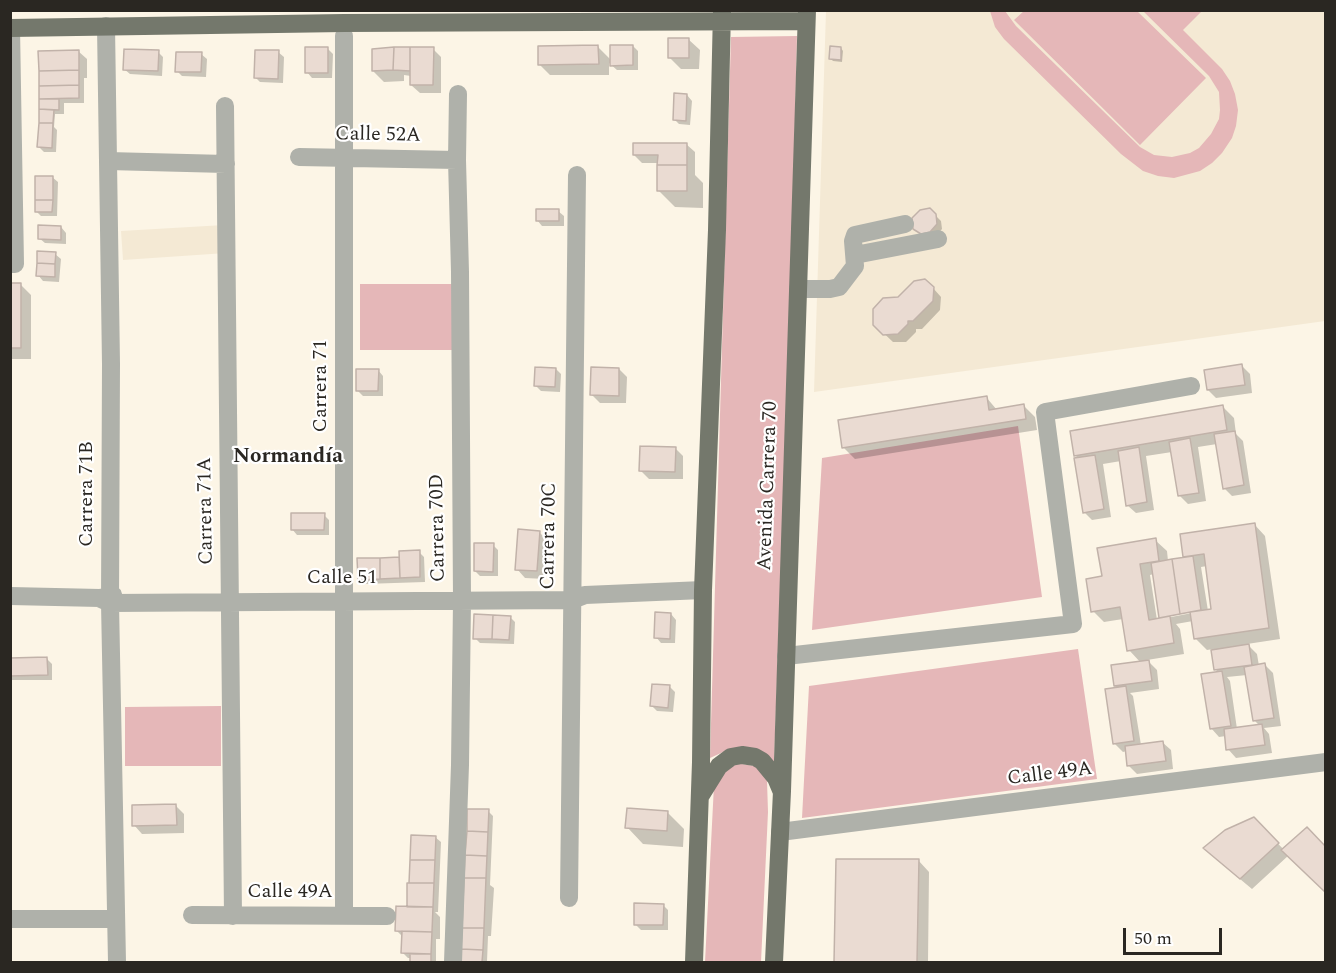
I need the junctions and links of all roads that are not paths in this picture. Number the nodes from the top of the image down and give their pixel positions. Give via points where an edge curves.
1 (722, 16) edge
2 (807, 16) edge
3 (466, 17) edge
4 (105, 26) junction
5 (11, 28) edge
6 (345, 36) dead end
7 (458, 94) dead end
8 (225, 106) dead end
9 (299, 157) dead end
10 (345, 158) junction
11 (108, 160) junction
12 (457, 160) junction
13 (226, 164) junction
14 (576, 175) dead end
15 (905, 224) dead end
16 (938, 239) dead end
17 (855, 255) junction
18 (13, 264) edge
19 (798, 288) junction
20 (1191, 386) dead end
21 (703, 590) junction
22 (10, 596) edge
23 (576, 596) junction
24 (344, 597) junction
25 (462, 597) junction
26 (230, 598) junction
27 (107, 599) junction
28 (786, 656) junction
29 (1326, 762) edge
30 (782, 791) junction
31 (700, 798) junction
32 (780, 832) junction
33 (569, 898) dead end
34 (192, 915) dead end
35 (233, 915) junction
36 (344, 916) junction
37 (387, 916) dead end
38 (10, 919) edge
39 (116, 919) junction
40 (117, 963) edge
41 (453, 963) edge
42 (694, 963) edge
43 (774, 963) edge

1 - 2 main road
1 - 3 main road
1 - 21 main road
2 - 19 main road, Avenida Carrera 70
3 - 4 main road
4 - 5 main road
4 - 11 street, Carrera 71B
5 - 18 street
6 - 10 street, Carrera 71
7 - 12 street, Carrera 70D
8 - 13 street, Carrera 71A
9 - 10 street, Calle 52A
10 - 12 street, Calle 52A
10 - 24 street, Carrera 71
11 - 13 street
11 - 27 street, Carrera 71B via 111,364
12 - 25 street, Carrera 70D
13 - 26 street, Carrera 71A
14 - 23 street, Carrera 70C
15 - 17 street via 855,235
16 - 17 street
17 - 19 street via 854,268 839,287
19 - 28 main road, Avenida Carrera 70
20 - 28 street via 1045,412 1073,624
21 - 23 street, Calle 51
21 - 31 main road
22 - 27 street, Calle 51
23 - 25 street, Calle 51
23 - 33 street, Carrera 70C
24 - 25 street, Calle 51
24 - 26 street, Calle 51
24 - 36 street, Carrera 71
25 - 41 street, Carrera 70D
26 - 27 street, Calle 51
26 - 35 street, Carrera 71A
27 - 39 street, Carrera 71B
28 - 30 main road, Avenida Carrera 70
29 - 32 street, Calle 49A
30 - 31 main road via 762,761 742,755 719,766
30 - 32 main road, Avenida Carrera 70
31 - 42 main road
32 - 43 main road, Avenida Carrera 70
34 - 35 street, Calle 49A
35 - 36 street, Calle 49A
36 - 37 street, Calle 49A
38 - 39 street
39 - 40 street, Carrera 71B

